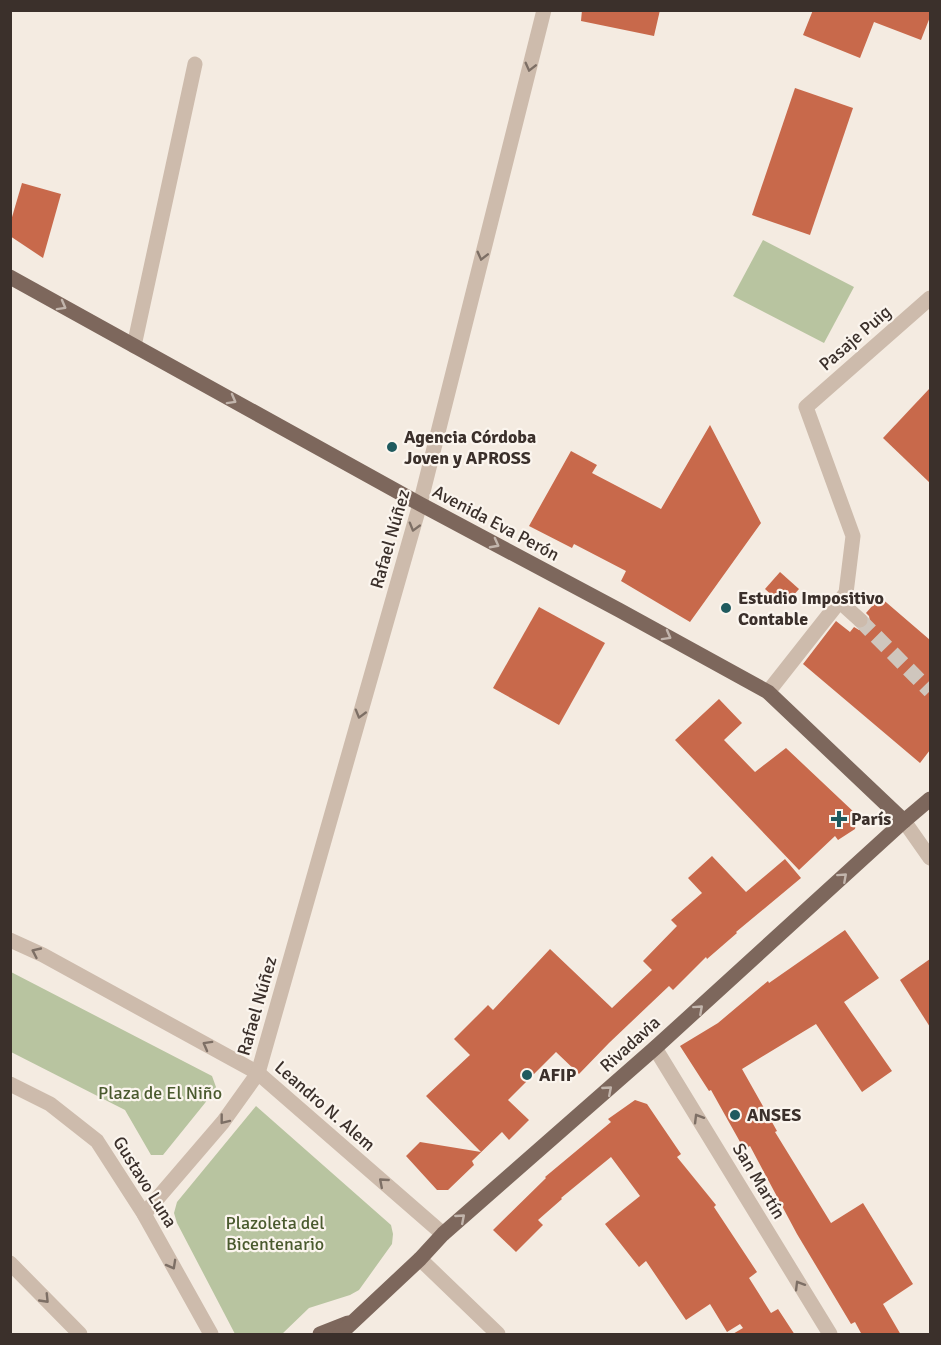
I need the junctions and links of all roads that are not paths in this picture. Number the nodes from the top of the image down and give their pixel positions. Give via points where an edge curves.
1 (544, 10) edge
2 (195, 64) dead end
3 (10, 277) edge
4 (930, 298) edge
5 (134, 346) junction
6 (420, 504) junction
7 (839, 601) junction
8 (860, 620) tunnel mouth
9 (768, 692) junction
10 (930, 799) edge
11 (904, 821) junction
12 (930, 858) edge
13 (10, 940) edge
14 (656, 1048) junction
15 (258, 1073) junction
16 (10, 1084) edge
17 (144, 1214) junction
18 (443, 1234) junction
19 (420, 1260) junction
20 (10, 1263) edge
21 (356, 1319) junction
22 (80, 1335) edge
23 (211, 1335) edge
24 (320, 1335) edge
25 (340, 1335) edge
26 (498, 1335) edge
27 (830, 1335) edge

1 -> 6 street, Rafael Núñez
2 - 5 street
3 -> 5 main road, Avenida Eva Perón
4 - 7 street, Pasaje Puig via 806,407 853,536 846,593
5 -> 6 main road, Avenida Eva Perón
6 -> 9 main road, Avenida Eva Perón
6 -> 15 street, Rafael Núñez
7 - 8 street
7 - 9 street
9 - 11 main road, Avenida Eva Perón
10 - 11 main road, Rivadavia
11 - 12 street
14 -> 11 main road, Rivadavia
15 -> 13 street, Leandro N. Alem
18 -> 14 main road, Rivadavia
27 -> 14 street, San Martín
15 -> 17 street, Rafael Núñez via 223,1122
18 -> 15 street, Leandro N. Alem
16 - 17 street, Gustavo Luna via 50,1104 98,1141
17 -> 23 street, Gustavo Luna
18 - 19 main road, Rivadavia
19 - 21 main road, Rivadavia
19 - 26 street
20 -> 22 street
21 - 24 main road
21 - 25 main road, Rivadavia

